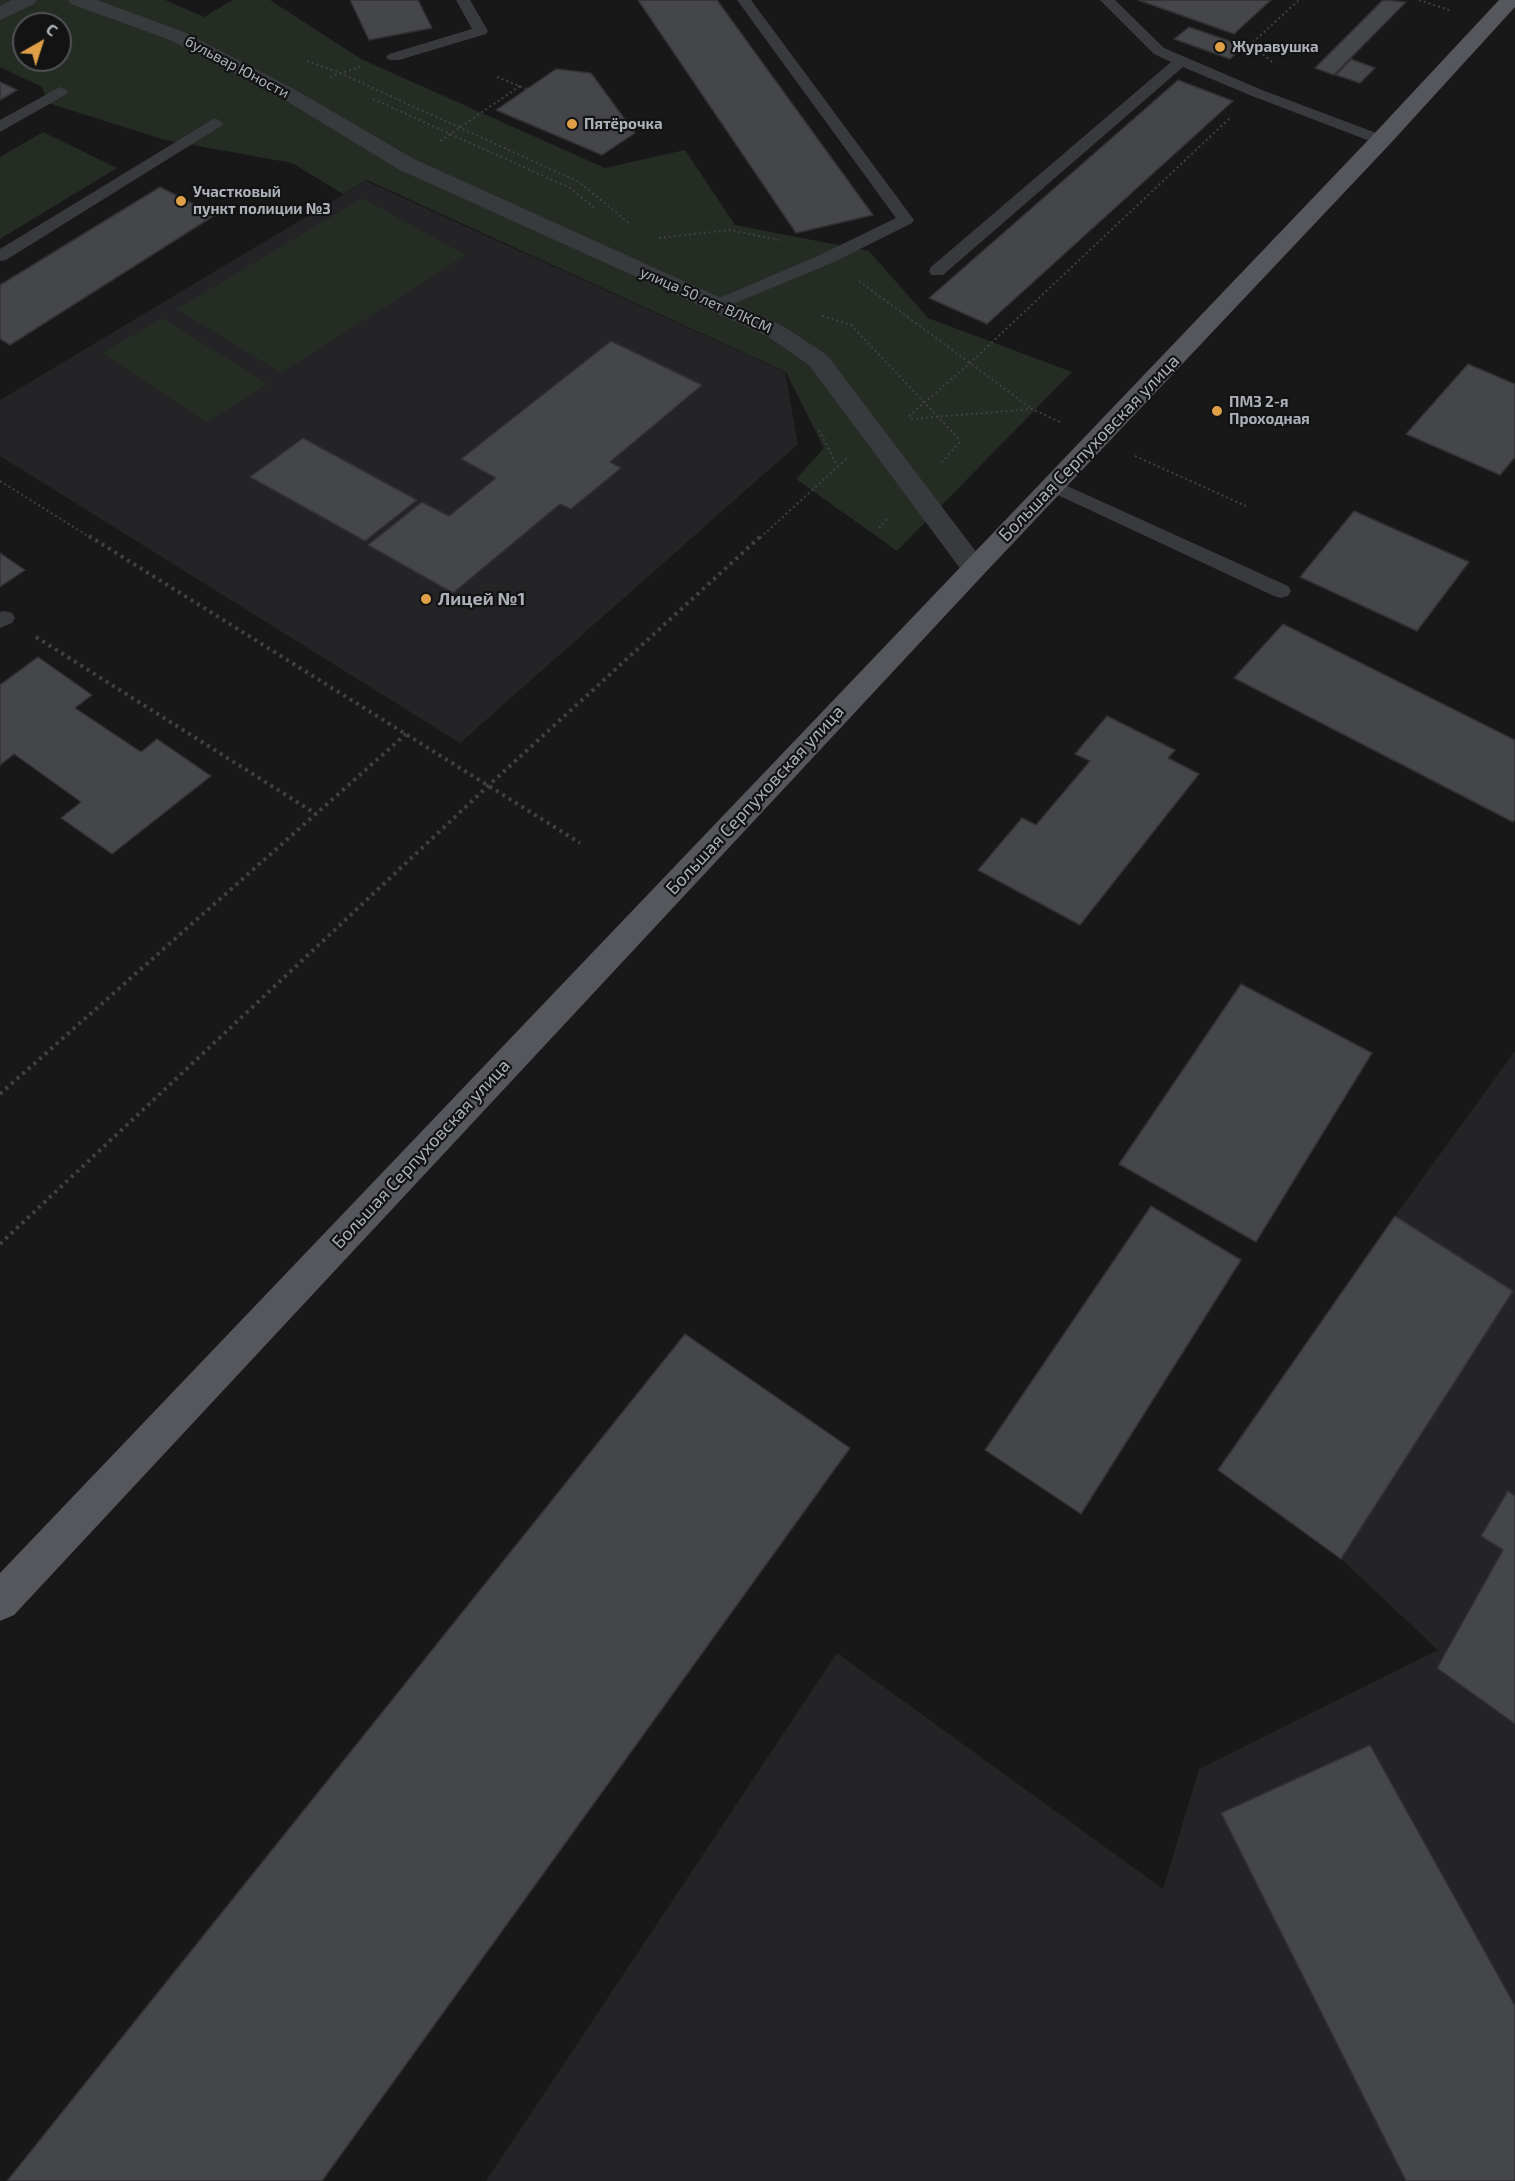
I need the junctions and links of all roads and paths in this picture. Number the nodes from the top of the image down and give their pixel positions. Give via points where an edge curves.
1 (27, 0) edge
2 (78, 0) edge
3 (463, 0) edge
4 (744, 0) edge
5 (1107, 0) edge
6 (1299, 0) edge
7 (1510, 0) edge
8 (0, 14) edge
9 (394, 57) dead end
10 (1181, 61) junction
11 (497, 77) dead end
12 (326, 78) dead end
13 (336, 83) dead end
14 (520, 86) junction
15 (526, 89) dead end
16 (60, 92) dead end
17 (1257, 93) junction
18 (367, 97) dead end
19 (216, 123) dead end
20 (0, 127) edge
21 (450, 134) junction
22 (1381, 140) junction
23 (396, 159) junction
24 (603, 214) dead end
25 (648, 239) dead end
26 (0, 256) edge
27 (828, 258) junction
28 (937, 271) dead end
29 (716, 306) junction
30 (970, 363) junction
31 (1032, 409) dead end
32 (877, 438) junction
33 (0, 481) edge
34 (1054, 486) junction
35 (974, 568) junction
36 (1281, 591) dead end
37 (3, 620) edge
38 (406, 734) junction
39 (488, 786) junction
40 (316, 814) junction
41 (580, 843) dead end
42 (0, 1094) edge
43 (0, 1244) edge
44 (0, 1601) edge

1 - 8 street
2 - 23 street, бульвар Юности via 177,36 287,93
3 - 9 lane via 481,31
4 - 27 lane via 906,220
5 - 10 lane via 1159,51
6 - 17 path via 1251,44 1282,70
7 - 22 main road, Большая Серпуховская улица
10 - 17 lane
10 - 28 lane
11 - 14 path
12 - 13 path
14 - 15 path
14 - 21 path
16 - 20 lane
17 - 22 lane
17 - 30 path
18 - 21 path
19 - 26 lane
21 - 23 path
21 - 24 path via 570,188
22 - 34 main road, Большая Серпуховская улица
23 - 29 street, улица 50 лет ВЛКСМ
25 - 27 path via 730,230 812,247
27 - 29 lane
27 - 30 path
29 - 32 street, улица 50 лет ВЛКСМ via 775,331 818,360
30 - 31 path
30 - 32 path
32 - 35 street, улица 50 лет ВЛКСМ
32 - 39 path via 837,465
33 - 38 path
34 - 35 main road, Большая Серпуховская улица
34 - 36 lane
35 - 44 main road, Большая Серпуховская улица
37 - 40 path
38 - 39 path
38 - 40 path
39 - 41 path
39 - 43 path
40 - 42 path

